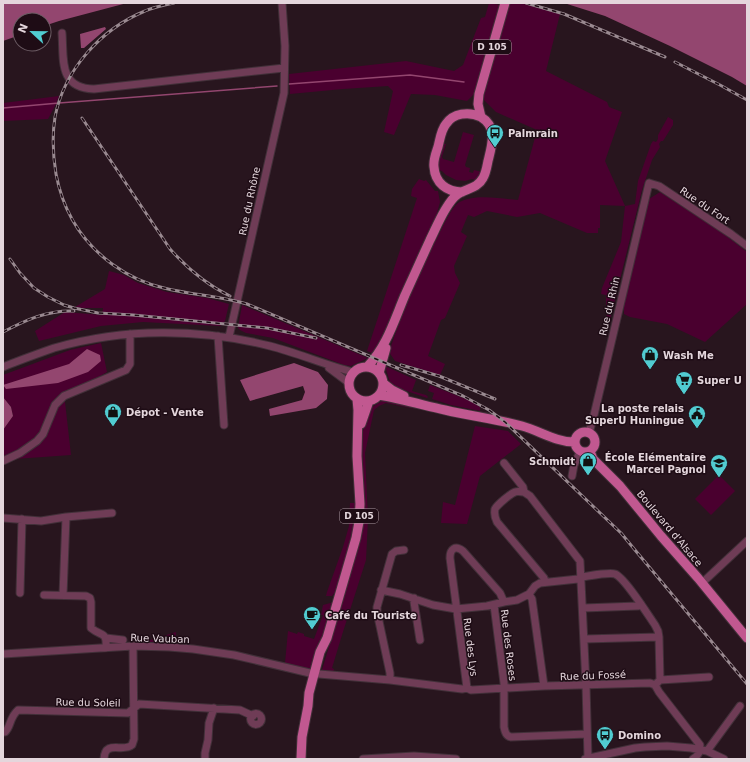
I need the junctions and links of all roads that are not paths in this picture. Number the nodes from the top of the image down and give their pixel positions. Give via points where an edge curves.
1 (282, 3) edge
2 (504, 6) edge
3 (62, 33) dead end
4 (284, 68) junction
5 (479, 94) junction
6 (466, 113) junction
7 (481, 117) junction
8 (649, 183) joint
9 (444, 186) junction
10 (462, 192) junction
11 (444, 212) junction
12 (747, 246) edge
13 (130, 334) junction
14 (389, 335) junction
15 (218, 336) junction
16 (229, 337) junction
17 (322, 363) junction
18 (367, 366) junction
19 (3, 367) edge
20 (353, 372) junction
21 (379, 373) junction
22 (348, 383) junction
23 (383, 383) junction
24 (379, 395) junction
25 (357, 399) junction
26 (369, 401) junction
27 (424, 404) junction
28 (224, 425) dead end
29 (589, 433) junction
30 (357, 435) junction
31 (574, 442) junction
32 (585, 452) junction
33 (3, 461) edge
34 (504, 463) dead end
35 (572, 476) dead end
36 (524, 492) junction
37 (112, 513) dead end
38 (66, 517) junction
39 (3, 518) edge
40 (22, 519) junction
41 (747, 542) edge
42 (404, 550) dead end
43 (581, 577) junction
44 (545, 582) junction
45 (702, 582) junction
46 (381, 590) junction
47 (20, 593) dead end
48 (529, 594) junction
49 (44, 595) dead end
50 (63, 595) junction
51 (414, 598) junction
52 (504, 602) junction
53 (641, 604) junction
54 (494, 605) junction
55 (582, 608) junction
56 (456, 609) junction
57 (659, 637) junction
58 (106, 638) junction
59 (747, 638) edge
60 (123, 640) dead end
61 (420, 640) dead end
62 (584, 640) junction
63 (133, 646) junction
64 (106, 648) junction
65 (3, 654) edge
66 (316, 674) junction
67 (709, 677) dead end
68 (390, 680) junction
69 (658, 682) junction
70 (586, 685) junction
71 (544, 686) junction
72 (467, 688) junction
73 (504, 688) junction
74 (476, 690) joint
75 (740, 706) dead end
76 (134, 708) junction
77 (214, 708) junction
78 (252, 716) dead end
79 (3, 732) edge
80 (587, 734) junction
81 (703, 751) junction
82 (406, 758) edge
83 (104, 759) edge
84 (205, 759) edge
85 (301, 759) edge
86 (363, 759) edge
87 (456, 759) edge
88 (586, 759) edge
89 (693, 759) edge
90 (724, 759) edge

1 - 4 street, Rue du Rhône
2 - 5 main road, D 105
3 - 4 street via 66,75 75,84 87,89
4 - 16 street, Rue du Rhône via 284,93
5 - 6 main road, D 105 via 474,105
5 - 7 main road, D 105
6 - 7 main road
6 - 9 main road via 451,118 440,138 434,171 439,183
7 - 10 main road via 493,133 492,147 483,178 476,186
8 - 12 street, Rue du Fort via 659,186
8 - 29 street, Rue du Rhin
9 - 10 main road
9 - 11 main road
10 - 11 main road via 453,199
11 - 14 main road
13 - 15 street via 153,332
13 - 19 street via 67,345
13 - 33 street via 130,364 126,370 64,396 55,405 43,434 37,441
14 - 18 main road via 376,357
14 - 21 main road
15 - 16 street
15 - 28 street
16 - 17 street via 270,346
17 - 20 street
17 - 22 street
18 - 20 main road
18 - 21 main road
20 - 22 main road
21 - 23 main road
22 - 25 main road
23 - 24 main road
23 - 27 main road via 392,390
24 - 26 main road
24 - 27 main road
25 - 26 main road
25 - 30 main road, D 105
26 - 30 main road, D 105
27 - 31 main road via 522,426 558,440
29 - 31 main road via 582,432 576,436
29 - 32 main road via 595,441 594,447
30 - 66 main road, D 105 via 359,522 327,638 326,653
31 - 32 main road, Boulevard d'Alsace via 576,448
32 - 35 street via 574,465
32 - 45 main road, Boulevard d'Alsace via 620,486
34 - 36 street via 523,487
36 - 43 street via 530,496 580,561
36 - 44 street via 513,493 498,505 495,518
37 - 38 street
38 - 40 street via 41,521
38 - 50 street
39 - 40 street
40 - 47 street
41 - 45 street
42 - 46 street via 392,554
43 - 44 street
43 - 53 street via 614,574 619,576
43 - 55 street
44 - 48 street via 535,586
45 - 59 main road, Boulevard d'Alsace
46 - 51 street
46 - 68 street via 376,612
48 - 52 street via 518,600
48 - 71 street via 532,599
49 - 50 street
50 - 58 street via 90,598 91,628
51 - 56 street
51 - 61 street
52 - 54 street
52 - 56 street, Rue des Lys via 500,593 463,551 455,548 450,558
53 - 55 street
53 - 57 street via 655,625
54 - 56 street
54 - 73 street, Rue des Roses
55 - 62 street
56 - 72 street, Rue des Lys
57 - 62 street
57 - 69 street
58 - 60 street
58 - 64 street
62 - 70 street
63 - 64 street, Rue Vauban
63 - 66 street, Rue Vauban via 193,649 234,655
63 - 76 street
64 - 65 street, Rue Vauban
66 - 68 street, Rue Vauban
66 - 85 main road, D 105 via 302,737
67 - 69 street, Rue du Fossé
68 - 72 street, Rue Vauban
69 - 70 street, Rue du Fossé
69 - 81 street via 659,692
70 - 71 street, Rue du Fossé
70 - 80 street
71 - 73 street, Rue du Fossé
72 - 74 street, Rue Vauban
73 - 74 street, Rue du Fossé
73 - 80 street, Rue des Roses via 504,727 509,737
75 - 81 street
76 - 77 street, Rue du Soleil via 139,704
76 - 79 street, Rue du Soleil via 128,713 18,710 8,729
76 - 83 street via 132,745 106,750
77 - 78 street, Rue du Soleil via 240,710
77 - 84 street via 208,723
80 - 88 street
81 - 88 street via 645,746
81 - 89 street
81 - 90 street
82 - 86 street
82 - 87 street

